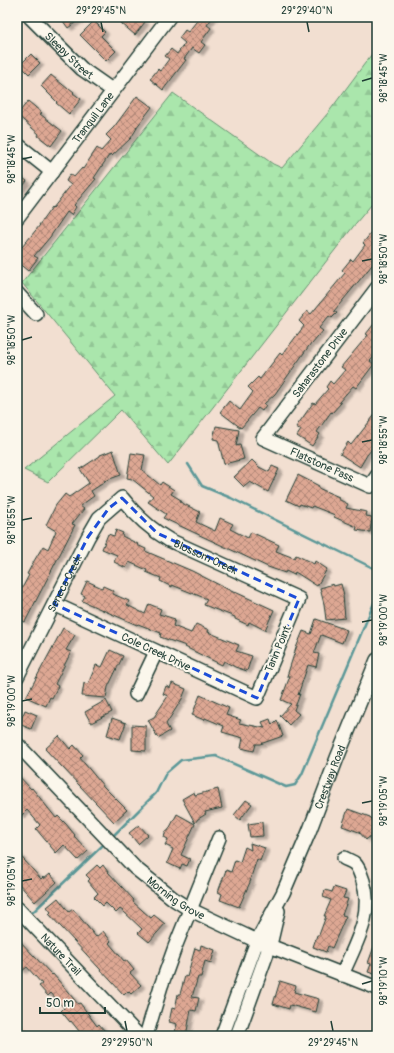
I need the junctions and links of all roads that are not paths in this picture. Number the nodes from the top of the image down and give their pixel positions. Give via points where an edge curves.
1 (30, 17) edge
2 (169, 17) edge
3 (112, 90) junction
4 (17, 144) edge
5 (52, 172) junction
6 (17, 218) edge
7 (377, 288) edge
8 (17, 293) edge
9 (36, 314) dead end
10 (263, 438) joint
11 (377, 476) edge
12 (122, 498) joint
13 (299, 599) joint
14 (54, 604) junction
15 (156, 652) junction
16 (377, 660) edge
17 (17, 677) edge
18 (136, 694) dead end
19 (258, 698) joint
20 (17, 744) edge
21 (220, 838) dead end
22 (344, 858) dead end
23 (283, 893) junction
24 (17, 908) edge
25 (191, 910) junction
26 (256, 941) junction
27 (270, 945) junction
28 (342, 975) junction
29 (377, 988) edge
30 (139, 1036) edge
31 (146, 1036) edge
32 (222, 1036) edge
33 (237, 1036) edge

1 - 3 street, Sleepy Street via 82,68
2 - 3 street, Tranquil Lane
3 - 5 street, Tranquil Lane
4 - 5 street
5 - 6 street, Tranquil Lane
7 - 10 street, Saharastone Drive
8 - 9 street
10 - 11 street, Flatstone Pass via 370,486
12 - 13 street, Blossom Creek via 144,523 169,540
12 - 14 street, Seneca Creek via 99,518
13 - 19 street, Tarin Point
14 - 15 street, Cole Creek Drive
14 - 17 street, Seneca Creek
15 - 18 street
15 - 19 street, Cole Creek Drive
16 - 23 street, Crestway Road
20 - 25 street, Morning Grove via 135,868 162,891
21 - 25 street
22 - 28 street via 355,864 361,873 367,901 364,923
23 - 26 street, Crestway Road
23 - 27 street, Crestway Road
24 - 30 street, Nature Trail
25 - 26 street, Morning Grove
25 - 31 street via 161,986
26 - 27 street, Morning Grove
26 - 32 street, Crestway Road
27 - 28 street, Morning Grove
27 - 33 street, Crestway Road
28 - 29 street, Morning Grove

